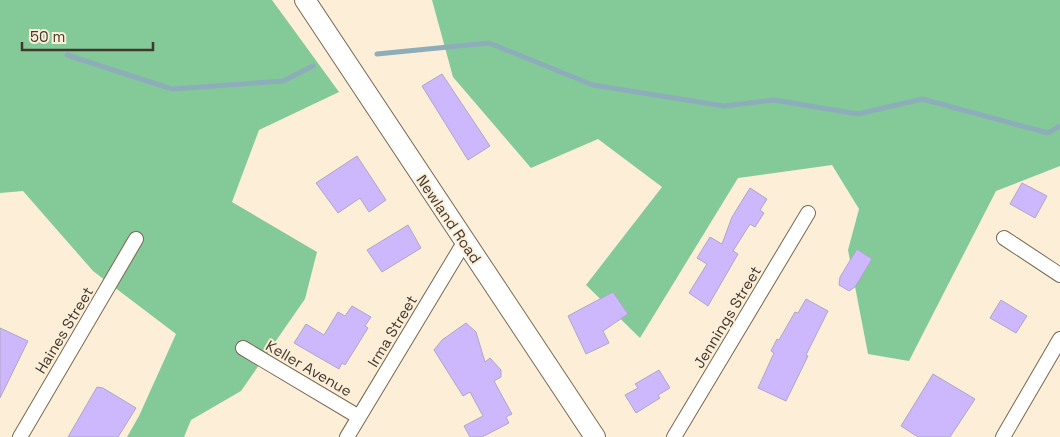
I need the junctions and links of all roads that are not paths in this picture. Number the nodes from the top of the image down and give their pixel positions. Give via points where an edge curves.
1 (305, 0) edge
2 (808, 213) dead end
3 (1004, 238) dead end
4 (136, 239) dead end
5 (465, 241) junction
6 (1060, 275) edge
7 (1060, 339) edge
8 (243, 348) dead end
9 (360, 417) junction
10 (20, 437) edge
11 (347, 437) edge
12 (595, 437) edge
13 (674, 437) edge
14 (1002, 437) edge

1 - 5 street, Newland Road
2 - 13 street, Jennings Street
3 - 6 street
4 - 10 street, Haines Street
5 - 9 street, Irma Street
5 - 12 street, Newland Road
7 - 14 street
8 - 9 street, Keller Avenue
9 - 11 street, Irma Street

